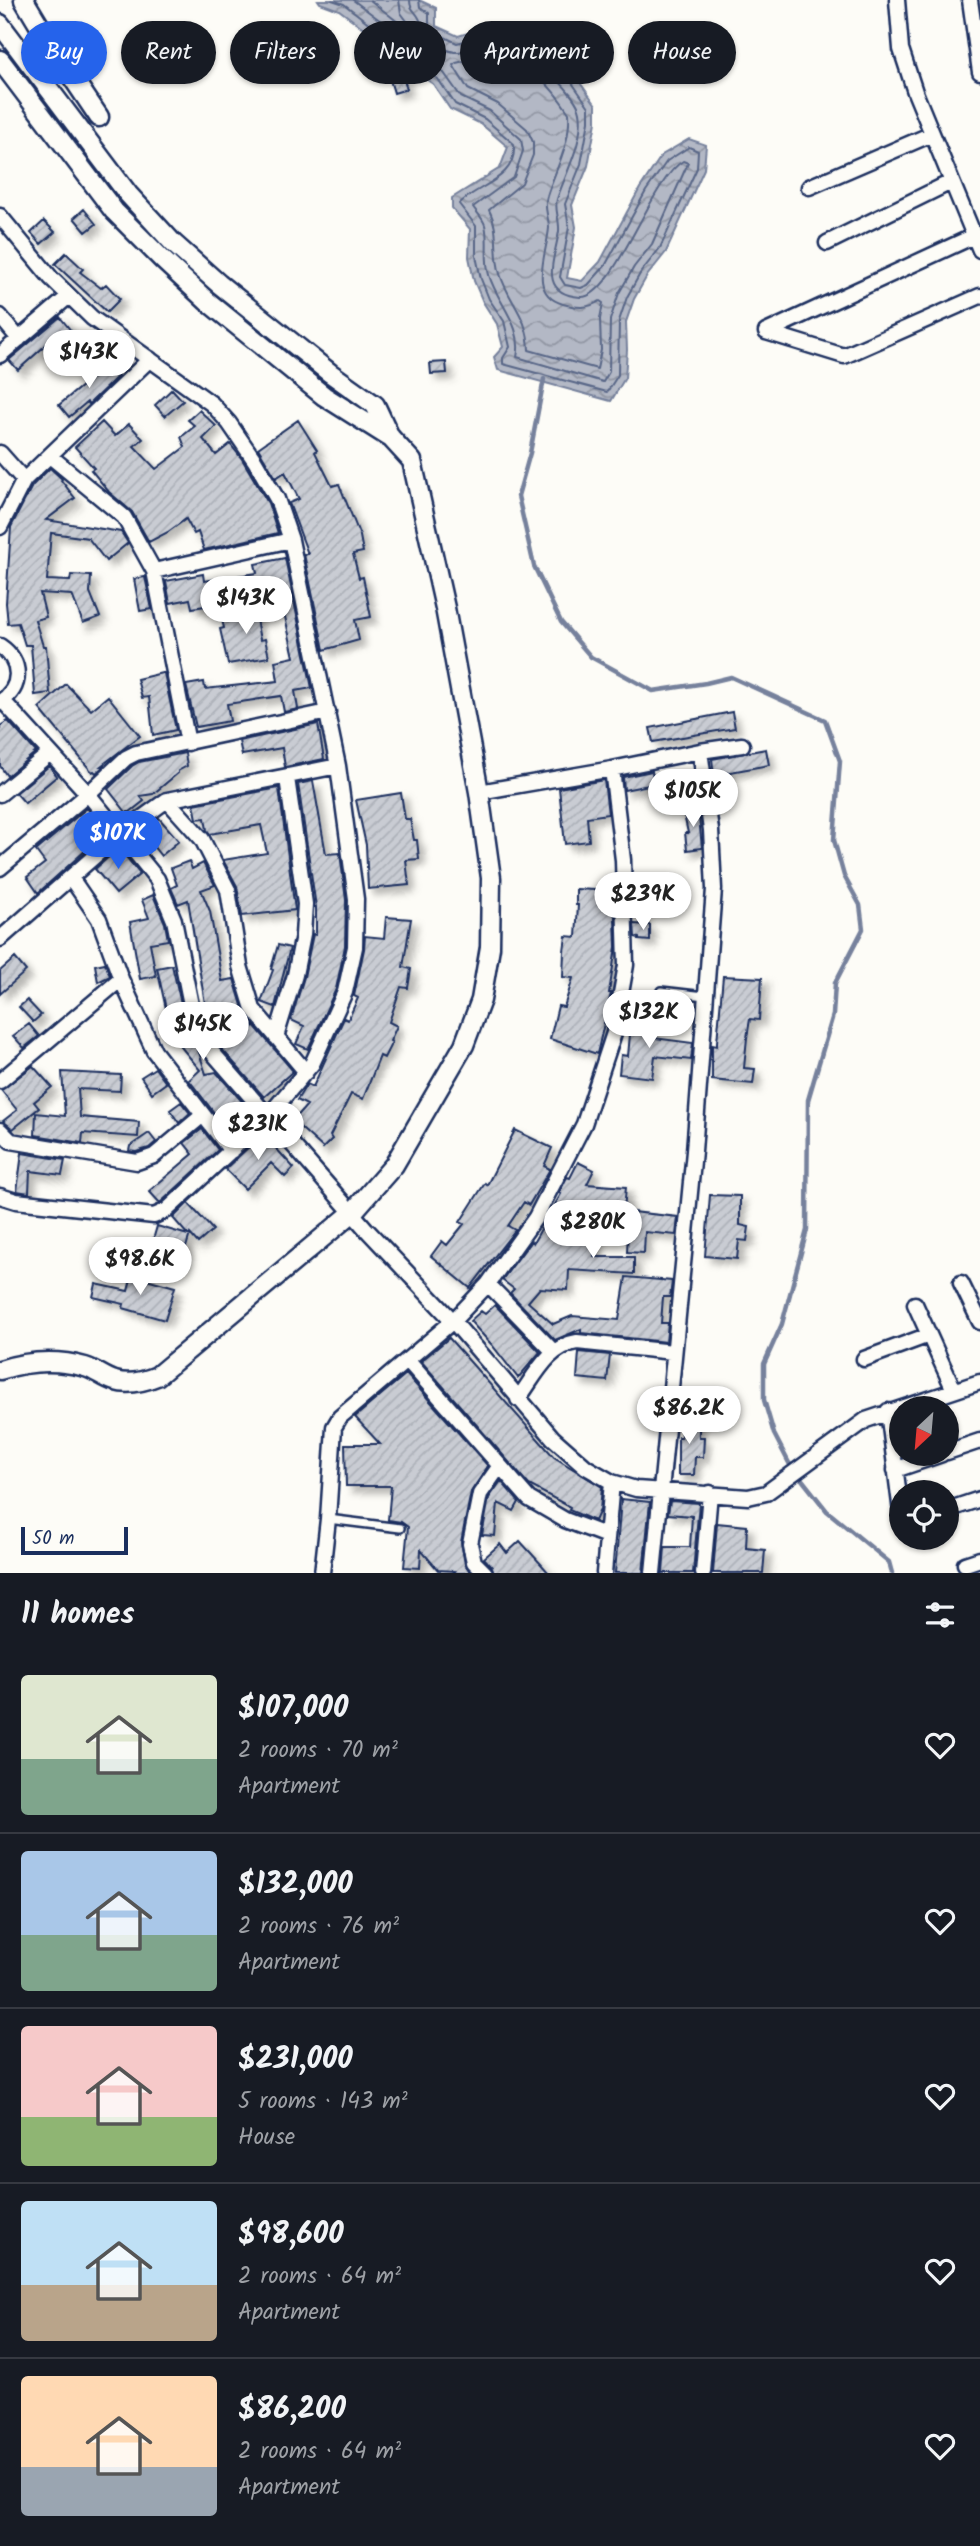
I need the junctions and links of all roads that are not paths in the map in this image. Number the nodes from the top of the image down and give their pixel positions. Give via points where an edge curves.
1 (24, 0) edge
2 (897, 0) edge
3 (973, 3) edge
4 (0, 24) edge
5 (0, 60) edge
6 (980, 72) edge
7 (99, 117) dead end
8 (932, 134) junction
9 (951, 182) junction
10 (809, 187) dead end
11 (0, 216) edge
12 (827, 243) dead end
13 (977, 243) edge
14 (69, 296) junction
15 (980, 296) edge
16 (0, 316) edge
17 (19, 339) junction
18 (0, 355) edge
19 (150, 359) junction
20 (390, 437) junction
21 (0, 453) edge
22 (50, 456) junction
23 (24, 480) junction
24 (0, 527) edge
25 (291, 541) junction
26 (155, 571) junction
27 (0, 646) edge
28 (1, 702) edge
29 (328, 712) junction
30 (188, 743) junction
31 (742, 745) dead end
32 (700, 751) junction
33 (50, 752) junction
34 (338, 766) junction
35 (612, 769) junction
36 (287, 778) junction
37 (479, 792) junction
38 (0, 794) edge
39 (88, 794) junction
40 (167, 800) junction
41 (120, 834) junction
42 (0, 868) edge
43 (71, 877) junction
44 (0, 940) edge
45 (121, 979) junction
46 (661, 991) dead end
47 (706, 996) junction
48 (276, 1037) junction
49 (306, 1072) junction
50 (0, 1081) edge
51 (203, 1115) junction
52 (269, 1115) junction
53 (0, 1129) edge
54 (231, 1151) junction
55 (0, 1196) edge
56 (352, 1213) junction
57 (961, 1283) dead end
58 (488, 1284) junction
59 (915, 1304) dead end
60 (453, 1321) junction
61 (980, 1322) edge
62 (929, 1335) junction
63 (553, 1352) junction
64 (673, 1352) junction
65 (864, 1359) dead end
66 (408, 1361) junction
67 (0, 1370) edge
68 (980, 1382) edge
69 (954, 1390) junction
70 (518, 1399) junction
71 (888, 1411) junction
72 (980, 1441) edge
73 (959, 1448) edge
74 (907, 1466) edge
75 (499, 1467) junction
76 (895, 1470) junction
77 (896, 1480) edge
78 (612, 1482) junction
79 (662, 1490) junction
80 (710, 1493) junction
81 (980, 1499) edge
82 (959, 1506) edge
83 (328, 1519) junction
84 (400, 1528) dead end
85 (607, 1536) junction
86 (980, 1559) edge
87 (965, 1564) dead end
88 (322, 1573) edge
89 (485, 1573) edge
90 (604, 1573) edge
91 (653, 1573) edge
92 (703, 1573) edge

1 - 7 street
2 - 8 street via 901,49
3 - 6 street
4 - 20 street via 128,194 173,243 257,316 375,405
5 - 20 street via 114,211 163,260 314,388
8 - 9 street
8 - 10 street
9 - 12 street
9 - 13 street
11 - 14 street
13 - 15 street via 766,332 844,356
14 - 17 street
14 - 19 street
16 - 17 street
17 - 18 street
19 - 22 street
19 - 25 street via 212,404 229,423 277,499
20 - 37 street via 412,461
21 - 23 street
22 - 23 street
22 - 26 street via 124,517
23 - 24 street
25 - 26 street
25 - 29 street
26 - 30 street
27 - 28 street via 10,653 18,673 11,694
28 - 33 street
29 - 30 street
29 - 34 street
30 - 39 street via 126,758
31 - 32 street
32 - 35 street
32 - 47 street via 714,889
33 - 38 street
33 - 39 street
34 - 36 street
34 - 49 street via 356,899 355,947 345,992
35 - 37 street
35 - 58 street via 623,860 626,965 614,1033 584,1124 536,1217
36 - 40 street
36 - 48 street via 305,904 295,975
37 - 56 street via 491,878 490,947 481,1000 458,1055 394,1166
39 - 41 street
39 - 42 street
40 - 41 street
40 - 48 street via 202,839 228,890 240,966 253,1009
41 - 43 street
41 - 52 street via 157,879 174,920 191,1010 212,1052
43 - 44 street
43 - 45 street via 99,919
45 - 50 street
45 - 51 street via 154,1051
46 - 47 lane
47 - 64 street
48 - 49 street
49 - 52 street
51 - 53 street via 154,1156 137,1162 11,1141
51 - 54 street
52 - 54 street
52 - 56 street
54 - 55 street via 167,1210 153,1216
56 - 60 street
56 - 67 street via 157,1376 116,1382 87,1368 54,1361
57 - 61 street
58 - 60 street
58 - 63 street
59 - 62 street
60 - 66 street
60 - 70 street
62 - 65 street
62 - 69 street
63 - 64 street via 577,1342
63 - 70 street
64 - 79 street
66 - 75 street
66 - 83 street via 334,1427
68 - 69 street
69 - 71 street
70 - 78 street via 553,1438
71 - 76 street
71 - 80 street via 866,1420 766,1493 748,1497
72 - 73 street
74 - 76 street
75 - 85 street via 529,1499 565,1520
75 - 89 street via 480,1494 470,1544 474,1562
76 - 77 street
78 - 79 street
78 - 85 street
79 - 80 street
79 - 91 street
80 - 92 street
81 - 82 street
83 - 84 lane
83 - 88 street
85 - 90 street
86 - 87 street

